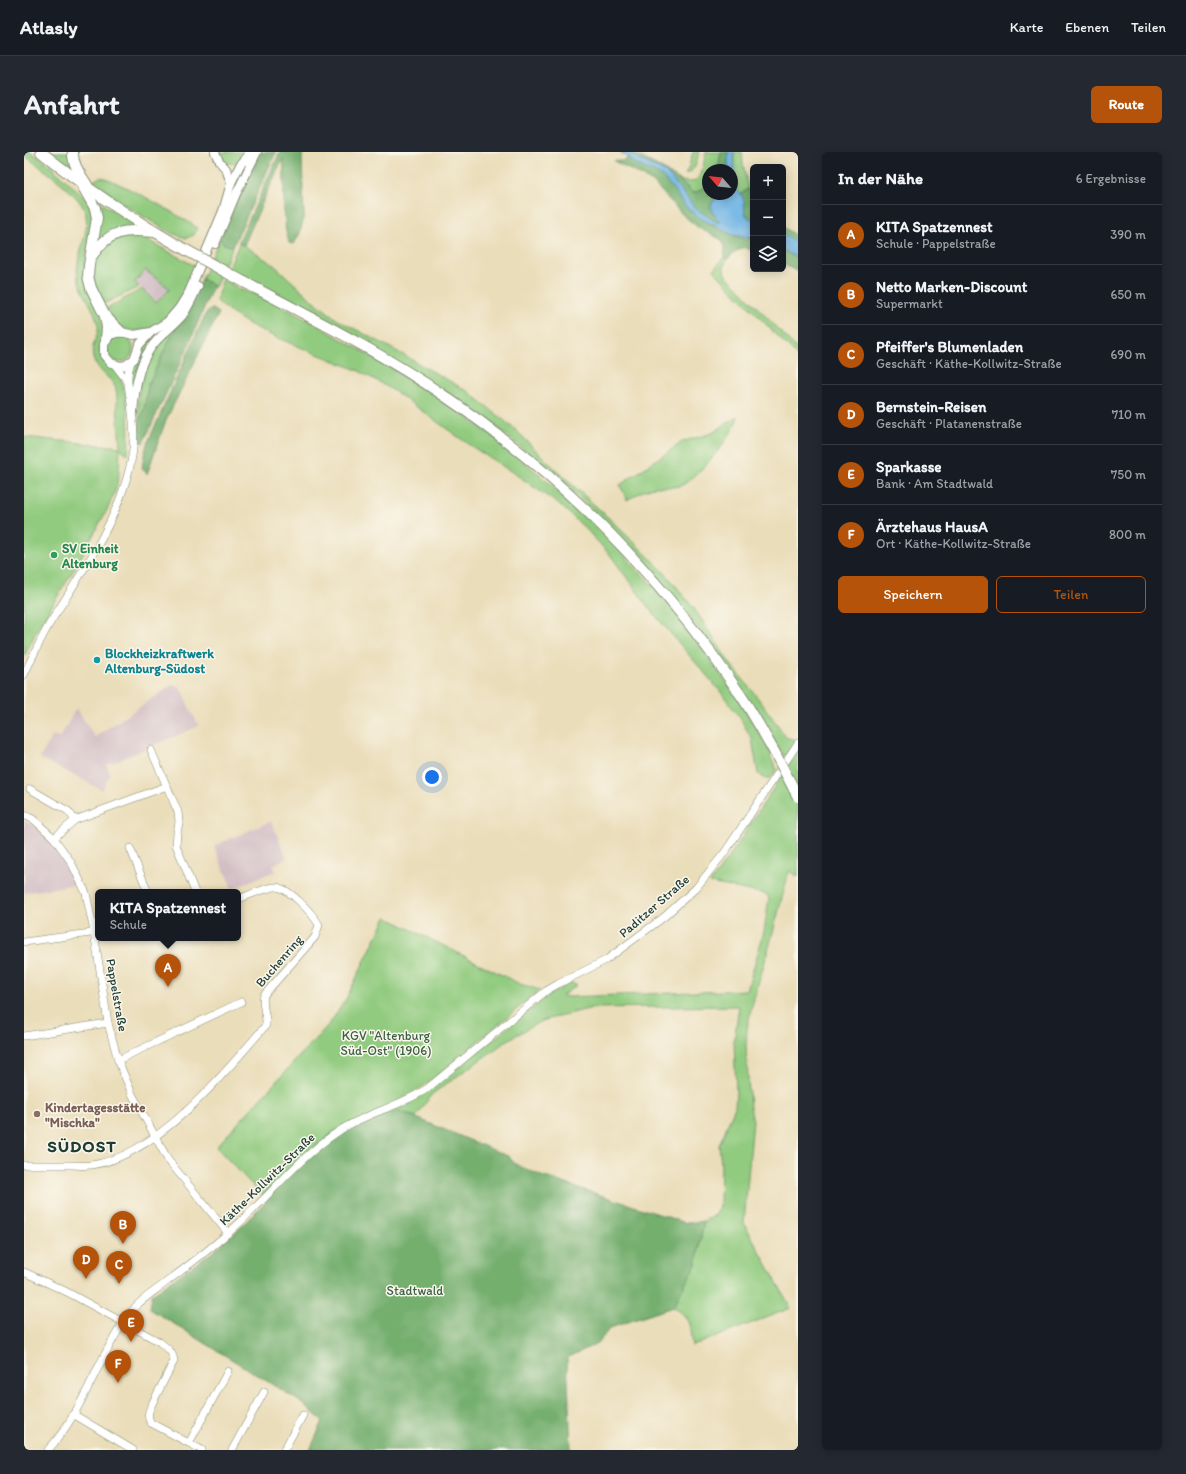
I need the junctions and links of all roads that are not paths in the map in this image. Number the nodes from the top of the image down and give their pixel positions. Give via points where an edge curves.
1 (41, 152) edge
2 (72, 152) edge
3 (215, 152) edge
4 (249, 152) edge
5 (257, 152) edge
6 (223, 164) junction
7 (240, 165) junction
8 (81, 183) junction
9 (231, 183) junction
10 (90, 190) junction
11 (154, 232) junction
12 (91, 258) junction
13 (105, 316) junction
14 (152, 332) junction
15 (125, 333) junction
16 (106, 340) junction
17 (137, 350) junction
18 (131, 362) junction
19 (116, 365) junction
20 (127, 382) junction
21 (132, 413) junction
22 (24, 675) edge
23 (798, 743) edge
24 (151, 750) dead end
25 (167, 786) junction
26 (30, 788) dead end
27 (798, 797) edge
28 (24, 815) edge
29 (75, 820) junction
30 (54, 838) junction
31 (130, 848) dead end
32 (147, 889) edge
33 (194, 889) edge
34 (241, 898) edge
35 (95, 928) edge
36 (95, 932) edge
37 (97, 941) edge
38 (24, 942) edge
39 (558, 984) joint
40 (242, 1002) dead end
41 (108, 1024) junction
42 (24, 1036) edge
43 (118, 1060) junction
44 (155, 1138) junction
45 (24, 1165) edge
46 (228, 1233) junction
47 (24, 1272) edge
48 (123, 1323) junction
49 (228, 1371) dead end
50 (264, 1392) dead end
51 (73, 1414) junction
52 (303, 1415) dead end
53 (189, 1443) junction
54 (48, 1450) edge
55 (133, 1450) edge
56 (202, 1450) edge
57 (232, 1450) edge
58 (284, 1450) edge

1 - 8 highway
2 - 10 highway via 79,172
3 - 6 main road
4 - 7 main road
5 - 21 main road via 236,194 192,300 182,315 155,342 144,360 137,378
6 - 7 main road via 231,167
6 - 9 main road
7 - 9 main road
8 - 10 highway
8 - 12 highway via 95,208 97,218
9 - 14 main road via 223,211 189,292 173,317
10 - 11 highway
11 - 12 highway via 127,230 118,233 106,240
11 - 27 highway, bridge via 381,356 445,396 504,438 560,485 613,536 662,590 704,642 743,698
12 - 13 highway via 88,276
13 - 15 highway
13 - 16 highway
14 - 15 main road
14 - 17 main road
15 - 16 main road via 110,335
15 - 17 main road via 135,341
16 - 19 main road via 104,355
17 - 18 main road
18 - 19 main road
18 - 20 street
19 - 20 street
20 - 21 street
21 - 22 street via 132,458 122,494 104,535 50,624
23 - 39 street, Paditzer Straße via 725,852 696,888 664,917 618,952
24 - 25 street
25 - 29 street
25 - 33 street via 178,812 176,845
26 - 29 street via 68,811
28 - 30 street, Pappelstraße via 33,819
29 - 30 street
30 - 35 street, Pappelstraße via 71,862 86,893
31 - 32 street
34 - 44 street, Buchenring via 276,887 283,889 314,916 319,924 318,931 264,995 262,1000 266,1025 230,1068
36 - 38 street
37 - 41 street, Pappelstraße
39 - 46 street, Käthe-Kollwitz-Straße via 422,1092 356,1121 332,1135 296,1164
40 - 43 street
41 - 42 street
41 - 43 street, Pappelstraße
43 - 44 street, Pappelstraße
44 - 45 street via 118,1158 91,1165
44 - 46 street, Pappelstraße via 168,1160
46 - 48 street, Käthe-Kollwitz-Straße via 150,1293
47 - 48 street
48 - 51 street, Käthe-Kollwitz-Straße
48 - 53 street via 158,1342 173,1354 174,1361 148,1412 148,1419
49 - 53 street
50 - 57 street
51 - 54 street, Käthe-Kollwitz-Straße
51 - 55 street
52 - 58 street
53 - 56 street

